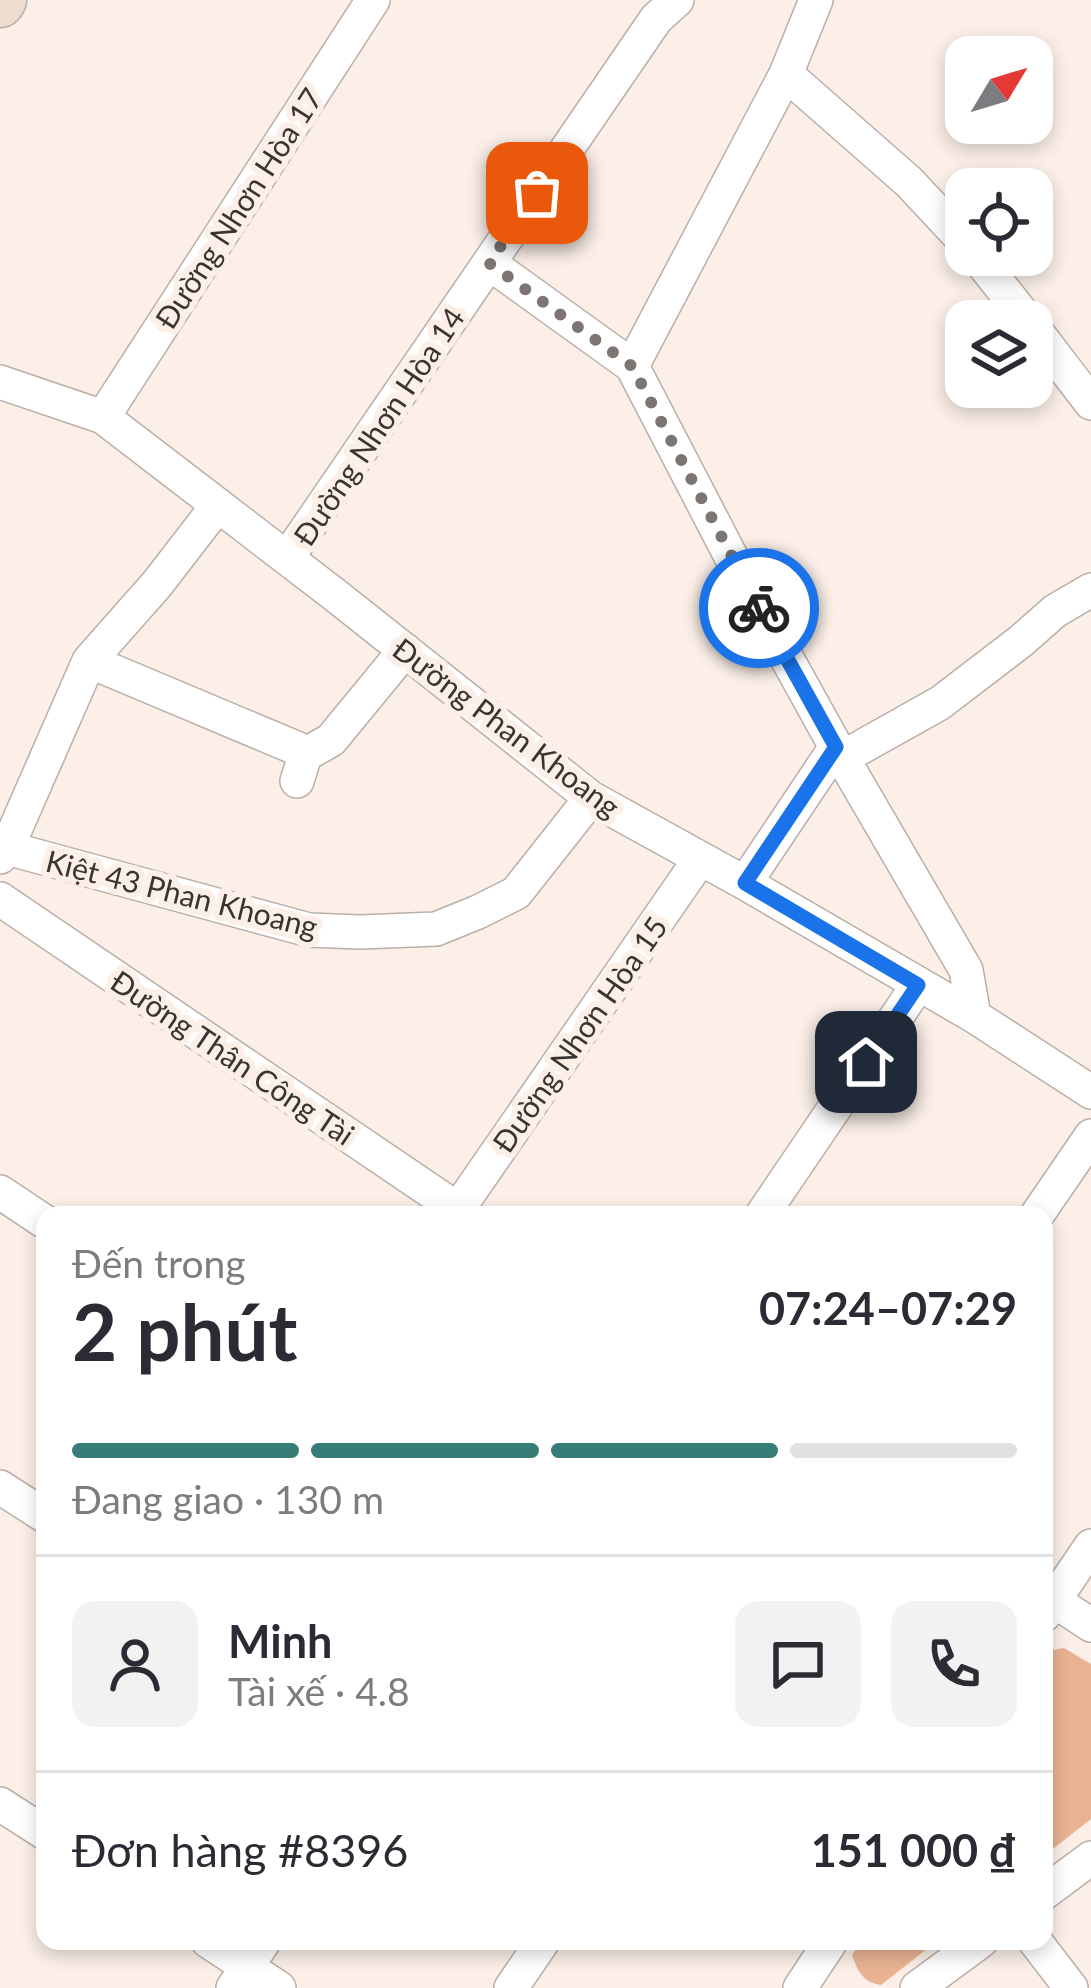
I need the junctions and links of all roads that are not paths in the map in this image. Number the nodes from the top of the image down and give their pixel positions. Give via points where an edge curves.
1 (373, 0) edge
2 (677, 0) edge
3 (816, 0) edge
4 (786, 74) junction
5 (945, 221) edge
6 (489, 263) junction
7 (992, 276) edge
8 (1011, 300) edge
9 (1053, 354) edge
10 (632, 366) junction
11 (0, 382) edge
12 (1091, 404) edge
13 (104, 417) junction
14 (218, 506) junction
15 (287, 558) junction
16 (1091, 590) edge
17 (405, 650) junction
18 (89, 661) junction
19 (839, 753) junction
20 (591, 798) junction
21 (4, 853) edge
22 (700, 859) junction
23 (745, 883) junction
24 (0, 899) edge
25 (918, 985) junction
26 (974, 1016) junction
27 (1091, 1092) edge
28 (1091, 1136) edge
29 (0, 1192) edge
30 (453, 1206) edge
31 (466, 1206) edge
32 (768, 1206) edge
33 (1043, 1206) edge
34 (36, 1216) edge
35 (0, 1487) edge
36 (36, 1510) edge
37 (1091, 1546) edge
38 (1053, 1595) edge
39 (1053, 1606) edge
40 (1091, 1625) edge
41 (0, 1804) edge
42 (36, 1827) edge
43 (1091, 1858) edge
44 (1053, 1886) edge
45 (537, 1950) edge
46 (825, 1950) edge
47 (969, 1950) edge
48 (1042, 1950) edge
49 (248, 1965) edge
50 (279, 1988) edge
51 (511, 1988) edge
52 (800, 1988) edge
53 (916, 1988) edge
54 (1071, 1988) edge

1 - 13 street, Đường Nhơn Hòa 17
2 - 6 street, Đường Nhơn Hòa 14 via 656,19
3 - 4 street
4 - 5 street
4 - 10 street
6 - 10 street
6 - 15 street, Đường Nhơn Hòa 14
7 - 8 street
9 - 12 street
10 - 19 street
11 - 13 street, Đường Phan Khoang
13 - 14 street, Đường Phan Khoang
14 - 15 street, Đường Phan Khoang
14 - 18 street
15 - 17 street, Đường Phan Khoang
16 - 19 street via 940,703
17 - 18 street via 302,767
17 - 20 street, Đường Phan Khoang
18 - 21 street
19 - 23 street
19 - 26 street via 966,970
20 - 21 street, Kiệt 43 Phan Khoang via 516,893 436,928 309,929
20 - 22 street, Đường Phan Khoang
22 - 23 street, Đường Phan Khoang
22 - 31 street, Đường Nhơn Hòa 15
23 - 25 street, Đường Phan Khoang
24 - 30 street, Đường Thân Công Tài
25 - 26 street, Đường Phan Khoang
25 - 32 street
26 - 27 street, Đường Phan Khoang
28 - 33 street
29 - 34 street
35 - 36 street
37 - 38 street
39 - 40 street
41 - 42 street
43 - 44 street
45 - 51 street
46 - 52 street
47 - 53 street
48 - 54 street
49 - 50 street

